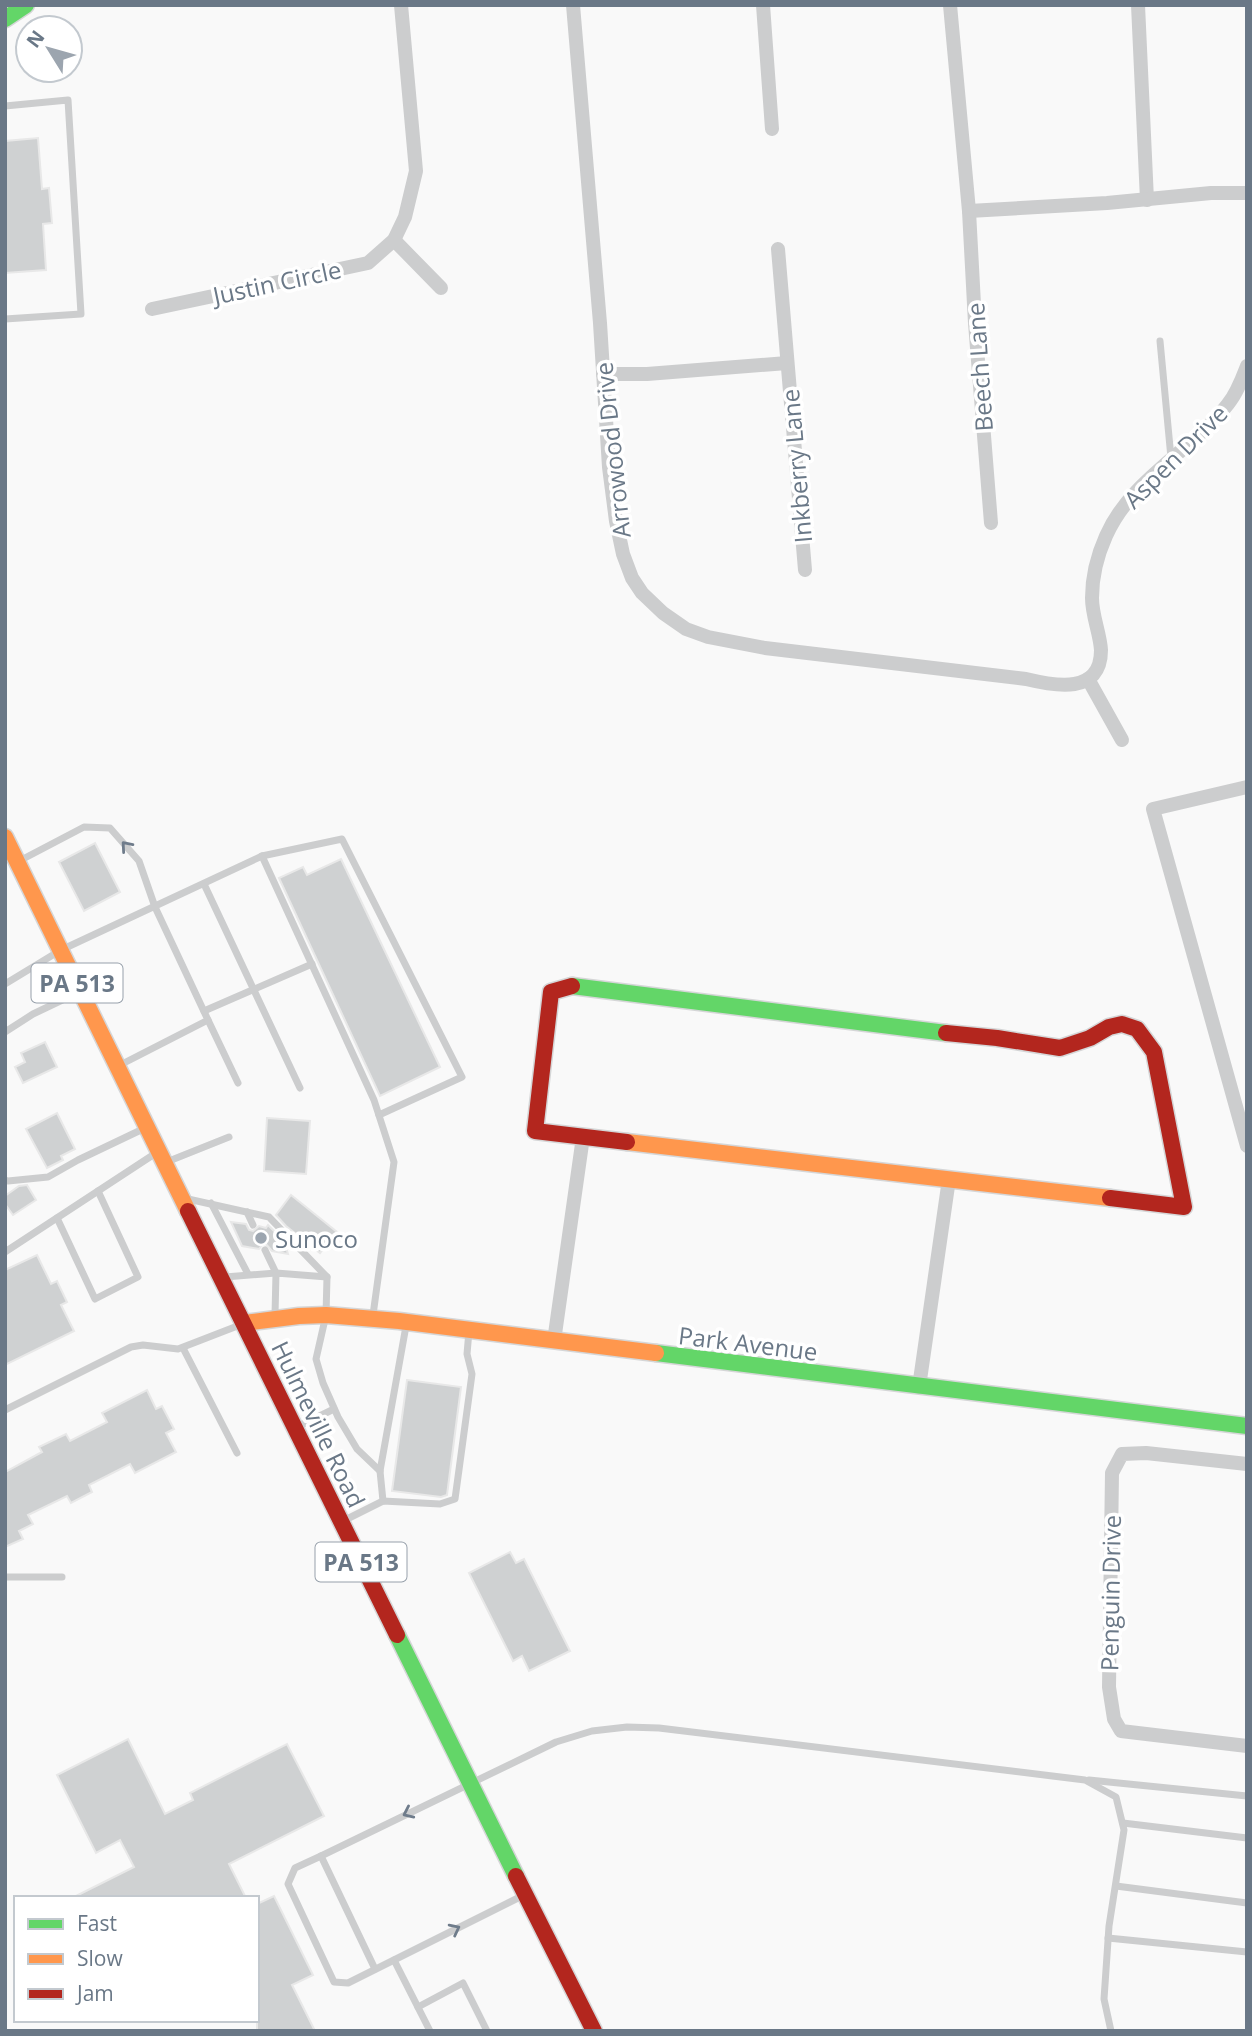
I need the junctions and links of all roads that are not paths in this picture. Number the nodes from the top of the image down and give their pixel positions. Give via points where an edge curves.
1 (26, 5) edge
2 (401, 5) edge
3 (573, 5) edge
4 (763, 5) edge
5 (950, 5) edge
6 (1138, 5) edge
7 (5, 19) edge
8 (5, 106) edge
9 (772, 129) dead end
10 (1247, 193) edge
11 (1147, 200) junction
12 (969, 211) junction
13 (394, 240) junction
14 (778, 249) dead end
15 (442, 288) dead end
16 (152, 309) dead end
17 (5, 319) edge
18 (1160, 341) dead end
19 (787, 362) junction
20 (1247, 366) edge
21 (603, 374) junction
22 (1171, 459) junction
23 (991, 523) dead end
24 (805, 570) dead end
25 (1088, 679) junction
26 (1122, 740) dead end
27 (1247, 787) edge
28 (5, 837) edge
29 (262, 856) junction
30 (18, 862) junction
31 (204, 884) junction
32 (155, 906) junction
33 (61, 950) junction
34 (312, 964) junction
35 (5, 984) edge
36 (254, 990) junction
37 (81, 991) junction
38 (204, 1011) junction
39 (208, 1020) junction
40 (5, 1032) edge
41 (118, 1066) junction
42 (238, 1083) dead end
43 (300, 1088) dead end
44 (379, 1115) junction
45 (148, 1127) junction
46 (229, 1136) dead end
47 (583, 1138) junction
48 (1247, 1146) edge
49 (162, 1157) junction
50 (949, 1179) junction
51 (5, 1180) edge
52 (98, 1191) junction
53 (183, 1198) junction
54 (211, 1203) junction
55 (247, 1212) junction
56 (57, 1218) junction
57 (253, 1225) dead end
58 (265, 1250) dead end
59 (5, 1252) edge
60 (276, 1273) junction
61 (248, 1274) junction
62 (221, 1277) junction
63 (327, 1277) junction
64 (326, 1315) junction
65 (275, 1319) junction
66 (372, 1320) junction
67 (407, 1322) junction
68 (244, 1323) junction
69 (469, 1329) junction
70 (554, 1341) junction
71 (183, 1348) junction
72 (919, 1387) junction
73 (334, 1409) junction
74 (5, 1410) edge
75 (1247, 1426) edge
76 (295, 1428) junction
77 (237, 1453) dead end
78 (1247, 1464) edge
79 (380, 1471) junction
80 (383, 1501) junction
81 (341, 1521) junction
82 (5, 1577) edge
83 (62, 1577) dead end
84 (1247, 1746) edge
85 (1085, 1780) junction
86 (470, 1785) junction
87 (1247, 1796) edge
88 (1123, 1823) junction
89 (1247, 1838) edge
90 (321, 1856) junction
91 (1116, 1886) junction
92 (526, 1894) junction
93 (1247, 1903) edge
94 (1108, 1938) junction
95 (1247, 1952) edge
96 (394, 1960) junction
97 (375, 1969) junction
98 (418, 2007) junction
99 (430, 2031) edge
100 (486, 2031) edge
101 (594, 2031) edge
102 (1111, 2031) edge

1 - 7 street
2 - 13 street, Justin Circle via 416,171
3 - 21 street, Arrowood Drive
4 - 9 street
5 - 12 street, Beech Lane
6 - 11 street
8 - 17 lane via 68,100 81,314
10 - 11 street
11 - 12 street
12 - 23 street, Beech Lane
13 - 15 street
13 - 16 street, Justin Circle via 368,263
14 - 19 street, Inkberry Lane
18 - 22 lane
19 - 21 street, Inkberry Lane
19 - 24 street, Inkberry Lane
20 - 22 street, Aspen Drive via 1228,404
21 - 25 street, Arrowood Drive via 608,467 623,554 642,593 686,629 765,648 1047,684 1069,686
22 - 25 street, Aspen Drive via 1133,494 1106,534 1093,576 1092,598 1101,652
25 - 26 street
27 - 48 street via 1153,809
28 - 30 street, Hulmeville Road / PA 513
29 - 31 lane
29 - 34 lane
29 - 44 lane via 342,839 462,1077
32 -> 30 lane via 139,861 110,828 84,827
30 - 33 street, Hulmeville Road / PA 513
31 - 32 lane
31 - 36 lane
32 - 33 lane
32 - 38 lane
33 - 35 lane
33 - 37 street, Hulmeville Road / PA 513
34 - 36 lane
34 - 44 lane
36 - 38 lane
36 - 43 lane
37 - 40 lane
37 - 41 street, Hulmeville Road / PA 513
38 - 39 lane
39 - 41 lane
39 - 42 lane
41 - 45 street, Hulmeville Road / PA 513
44 - 66 lane via 394,1162
45 - 49 street, Hulmeville Road / PA 513
45 - 51 lane via 48,1177
46 - 49 lane
47 - 50 street
47 - 50 street via 535,1131 551,992 572,986 1060,1048 1122,1024 1137,1029 1154,1052 1184,1207
47 - 70 street
49 - 52 lane
49 - 53 street, Hulmeville Road / PA 513
50 - 72 street
52 - 56 lane
52 - 56 lane via 138,1277 94,1299
53 - 54 lane
53 - 62 street, Hulmeville Road / PA 513
54 - 55 lane
54 - 61 lane
55 - 57 lane
55 - 63 lane via 269,1217
56 - 59 lane
58 - 60 lane
60 - 61 lane
60 - 63 lane
60 - 65 lane
61 - 62 lane
62 - 68 street, Hulmeville Road / PA 513
63 - 64 lane
64 - 65 street, Park Avenue
64 - 66 street, Park Avenue
64 - 73 lane via 316,1359
65 - 68 street, Park Avenue
66 - 67 street, Park Avenue
67 - 69 street, Park Avenue
67 - 79 lane
68 - 71 lane
68 - 76 street, Hulmeville Road / PA 513
69 - 70 street, Park Avenue
69 - 80 lane via 467,1354 472,1374 455,1499 440,1504
70 - 72 street, Park Avenue
71 - 74 lane via 131,1347
71 - 77 lane
72 - 75 street, Park Avenue
73 - 76 lane
73 - 79 lane via 357,1449
76 - 81 street, Hulmeville Road / PA 513
78 - 84 street, Penguin Drive via 1122,1454 1112,1473 1109,1687 1114,1719 1121,1731
79 - 80 lane
80 - 81 lane
81 - 86 street, Hulmeville Road / PA 513
82 - 83 lane
85 - 86 lane via 627,1727 556,1742
85 - 87 lane
85 - 88 lane via 1116,1797
86 -> 90 lane
86 - 92 street, Hulmeville Road / PA 513
88 - 89 lane
88 - 91 lane
90 - 97 lane
90 - 97 lane via 295,1868 288,1884 327,1968 334,1982 348,1983
91 - 93 lane
91 - 94 lane
96 -> 92 lane
92 - 101 street, Hulmeville Road / PA 513
94 - 95 lane
94 - 102 lane via 1104,1999
96 - 97 lane
96 - 98 lane
98 - 99 lane
98 - 100 lane via 463,1983

